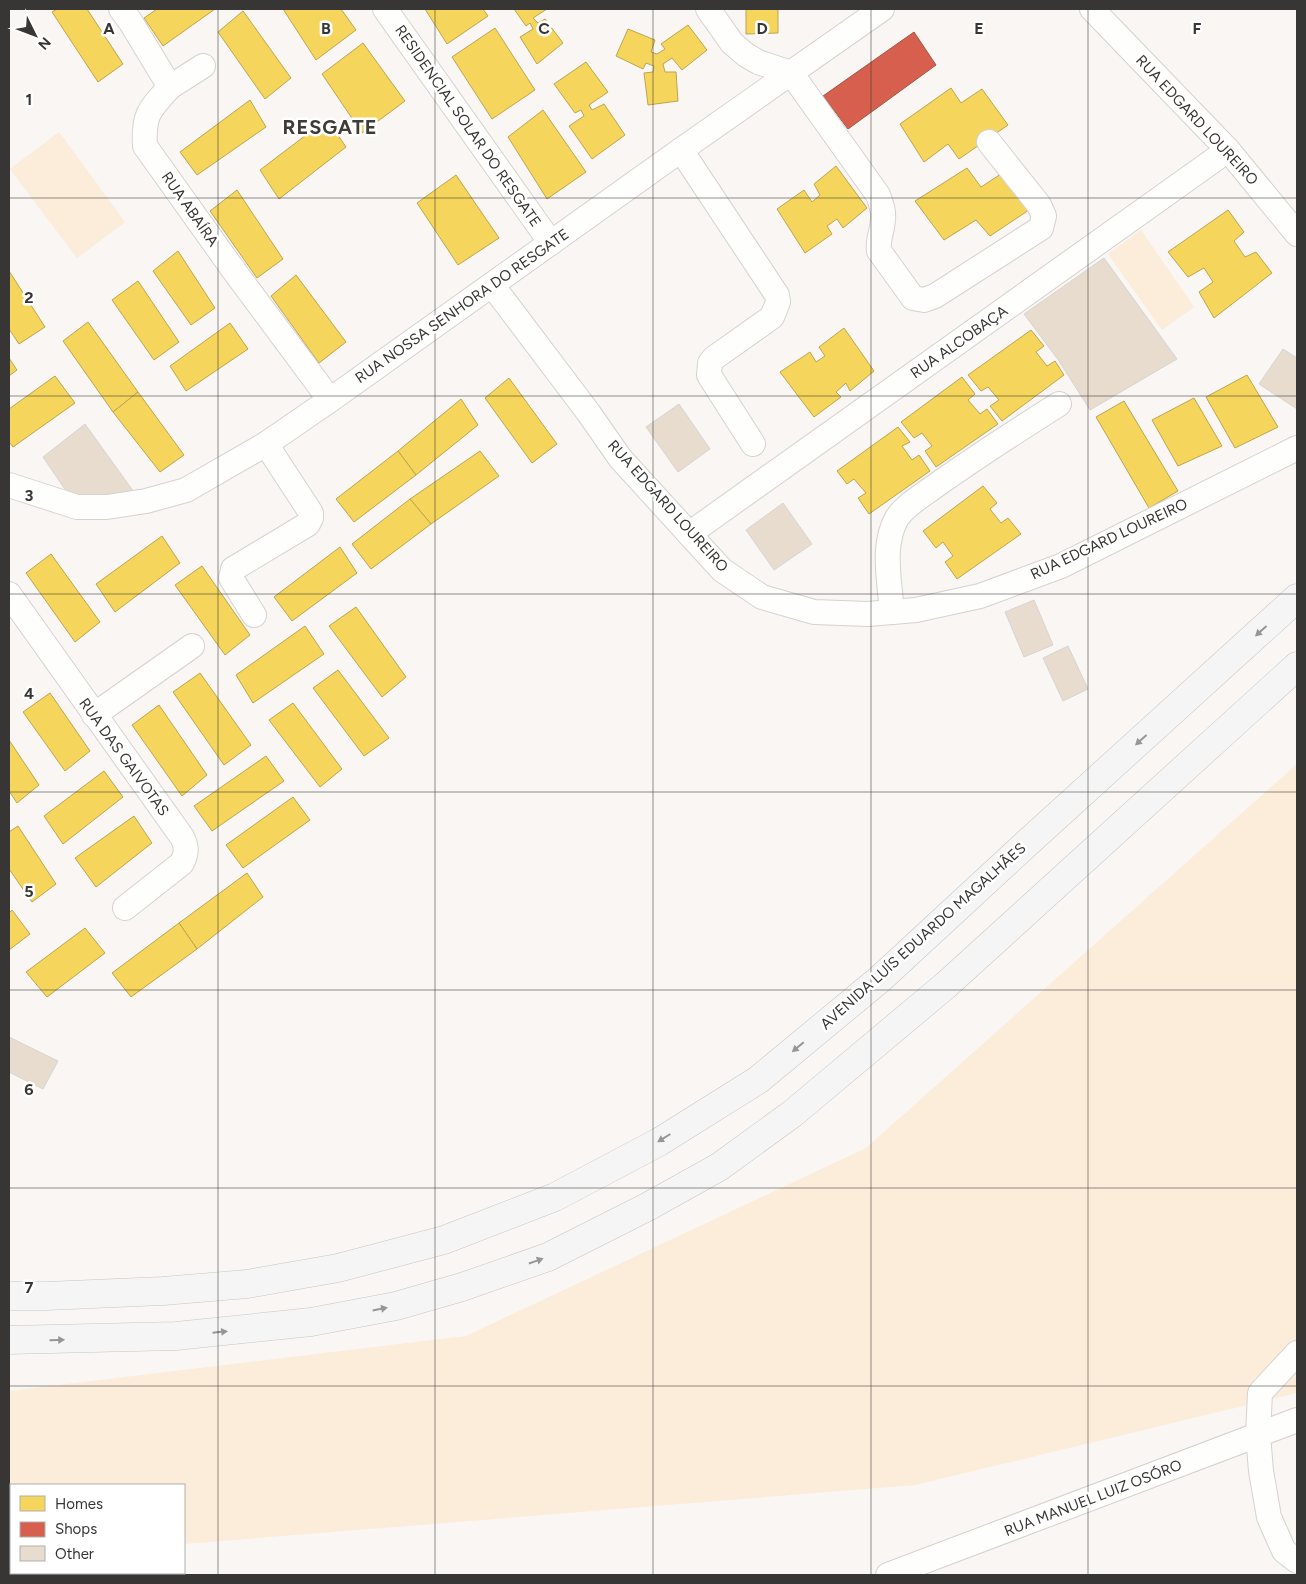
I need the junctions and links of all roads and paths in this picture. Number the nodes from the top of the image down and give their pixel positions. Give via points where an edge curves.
1 (121, 9) edge
2 (385, 9) edge
3 (708, 9) edge
4 (882, 9) edge
5 (1092, 9) edge
6 (203, 66) dead end
7 (791, 73) junction
8 (170, 87) junction
9 (989, 142) dead end
10 (681, 150) junction
11 (1228, 150) junction
12 (1297, 234) edge
13 (551, 244) junction
14 (492, 285) junction
15 (330, 400) junction
16 (1059, 404) dead end
17 (266, 444) junction
18 (753, 444) dead end
19 (1297, 448) edge
20 (9, 485) edge
21 (689, 534) junction
22 (9, 594) edge
23 (1297, 598) edge
24 (892, 612) junction
25 (254, 615) dead end
26 (192, 646) dead end
27 (1297, 666) edge
28 (94, 715) junction
29 (125, 908) dead end
30 (9, 1296) edge
31 (9, 1340) edge
32 (1297, 1353) edge
33 (1297, 1420) edge
34 (1258, 1435) junction
35 (1297, 1561) edge
36 (888, 1575) edge

1 - 8 street
2 - 13 street, RESIDENCIAL SOLAR DO RESGATE
3 - 7 street via 732,43 746,55
4 - 7 street, RUA NOSSA SENHORA DO RESGATE
5 - 11 street, RUA EDGARD LOUREIRO
6 - 8 street, RUA ABAÍRA
7 - 9 street via 878,195 884,220 879,252 913,298 924,300 935,296 1041,228 1044,216 1039,205
7 - 10 street, RUA NOSSA SENHORA DO RESGATE
8 - 15 street, RUA ABAÍRA via 150,110 144,130 145,146
10 - 13 street, RUA NOSSA SENHORA DO RESGATE
10 - 18 street via 777,295 772,318 719,354 710,363 708,374
11 - 12 street, RUA EDGARD LOUREIRO
11 - 21 street, RUA ALCOBAÇA
13 - 14 street, RUA NOSSA SENHORA DO RESGATE
14 - 15 street, RUA NOSSA SENHORA DO RESGATE
14 - 21 street, RUA EDGARD LOUREIRO via 620,458
15 - 17 street, RUA NOSSA SENHORA DO RESGATE
16 - 24 street via 976,457 918,498 898,517 888,553
17 - 20 street, RUA NOSSA SENHORA DO RESGATE via 186,490 107,507 77,506
17 - 25 street via 311,512 311,518 308,524 233,569 231,578
19 - 24 street, RUA EDGARD LOUREIRO via 1061,566 980,596
21 - 24 street, RUA EDGARD LOUREIRO via 722,570 762,597 814,612
22 - 28 street, RUA DAS GAIVOTAS
23 -> 30 main road, AVENIDA LUÍS EDUARDO MAGALHÃES via 880,979 758,1080 659,1142 555,1197 527,1208 444,1240 338,1268 248,1284
26 - 28 street
31 -> 27 main road via 176,1336 311,1322 396,1306 548,1257 649,1206 719,1167 792,1114 953,979
28 - 29 street, RUA DAS GAIVOTAS via 187,846 182,863
32 - 34 street via 1260,1393
33 - 34 street, RUA MANUEL LUIZ OSÓRO
34 - 35 street via 1269,1517 1284,1551
34 - 36 street, RUA MANUEL LUIZ OSÓRO

